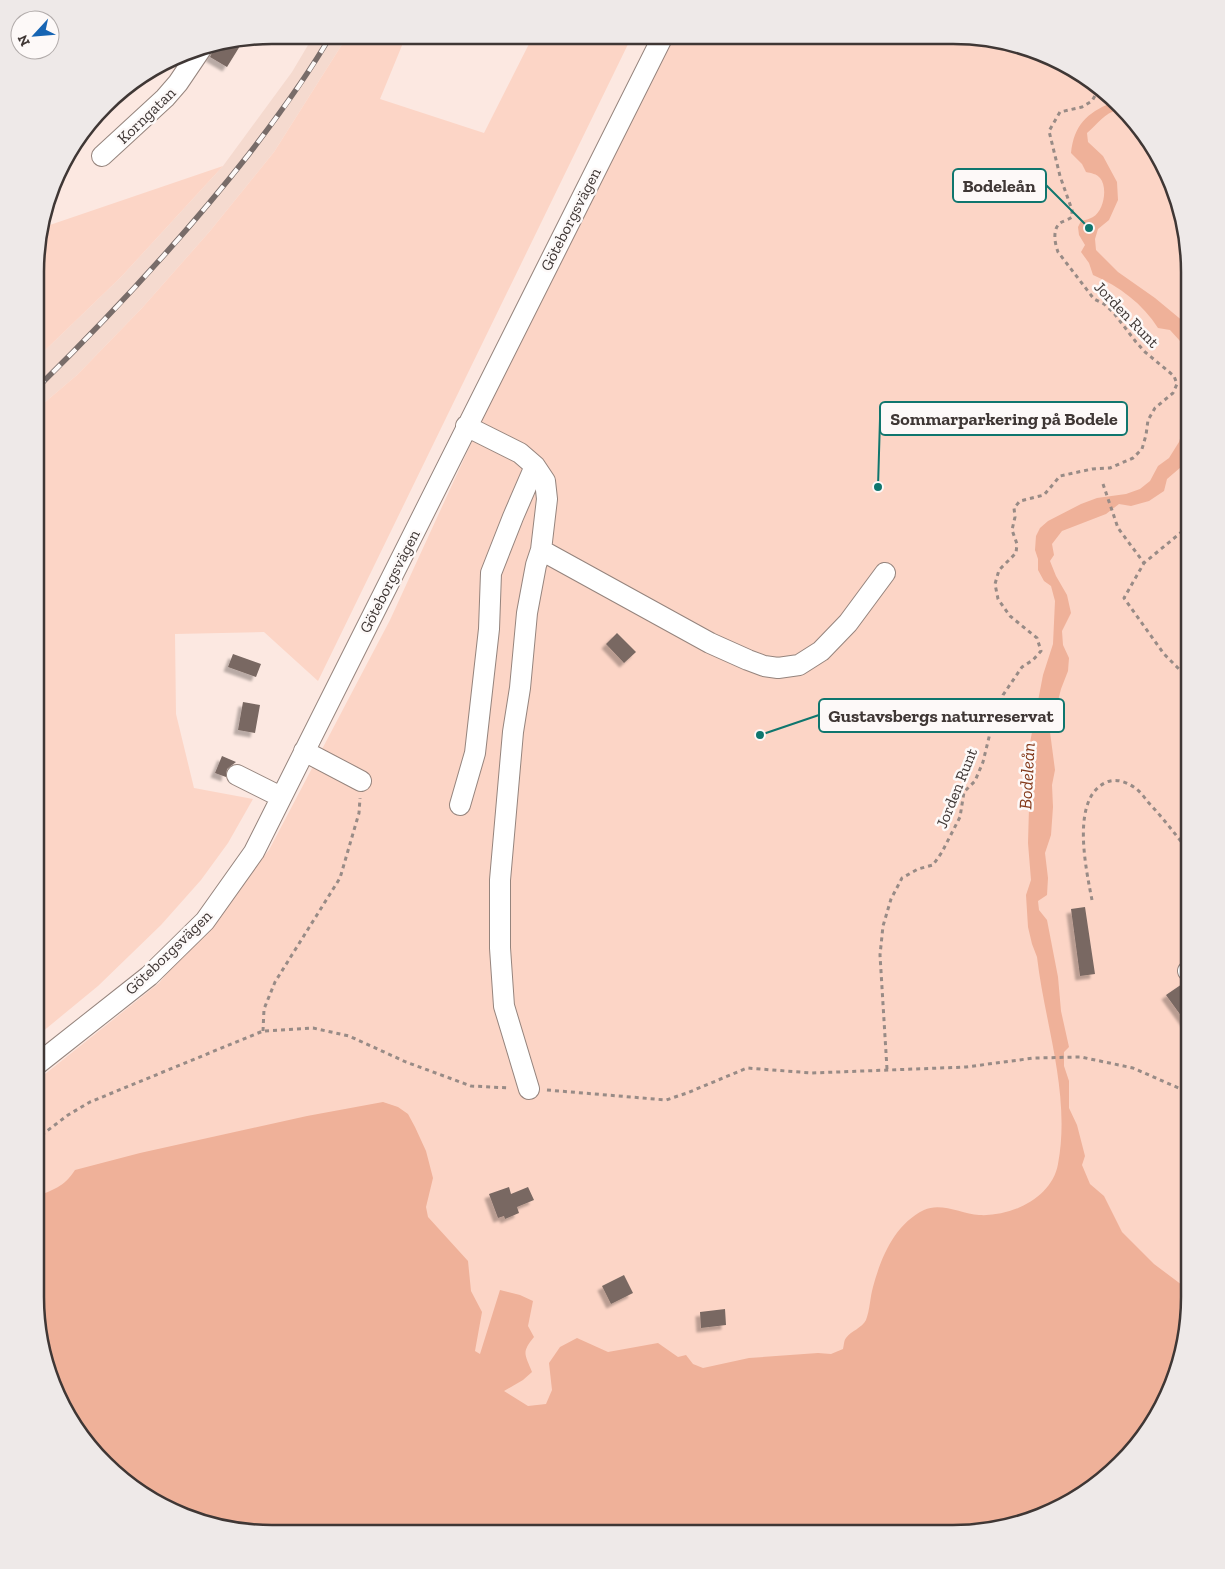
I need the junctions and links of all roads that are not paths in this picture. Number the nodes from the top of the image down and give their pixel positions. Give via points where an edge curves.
1 (659, 44) edge
2 (195, 57) edge
3 (102, 156) dead end
4 (466, 426) junction
5 (535, 466) junction
6 (542, 550) junction
7 (885, 573) dead end
8 (304, 751) junction
9 (237, 775) dead end
10 (361, 780) road end
11 (281, 798) junction
12 (460, 805) dead end
13 (44, 1060) edge
14 (530, 1089) dead end

1 - 4 street, Göteborgsvägen
2 - 3 street, Korngatan via 172,91
4 - 5 street via 520,453
4 - 8 street, Göteborgsvägen
5 - 6 street via 544,481 547,499
5 - 12 street via 492,573 475,753
6 - 7 street via 710,643 764,666 778,668 799,665 821,651 848,624
6 - 14 street via 527,613 500,880 504,1006
8 - 10 street
8 - 11 street, Göteborgsvägen
9 - 11 street
11 - 13 street, Göteborgsvägen via 254,852 205,921 149,976

